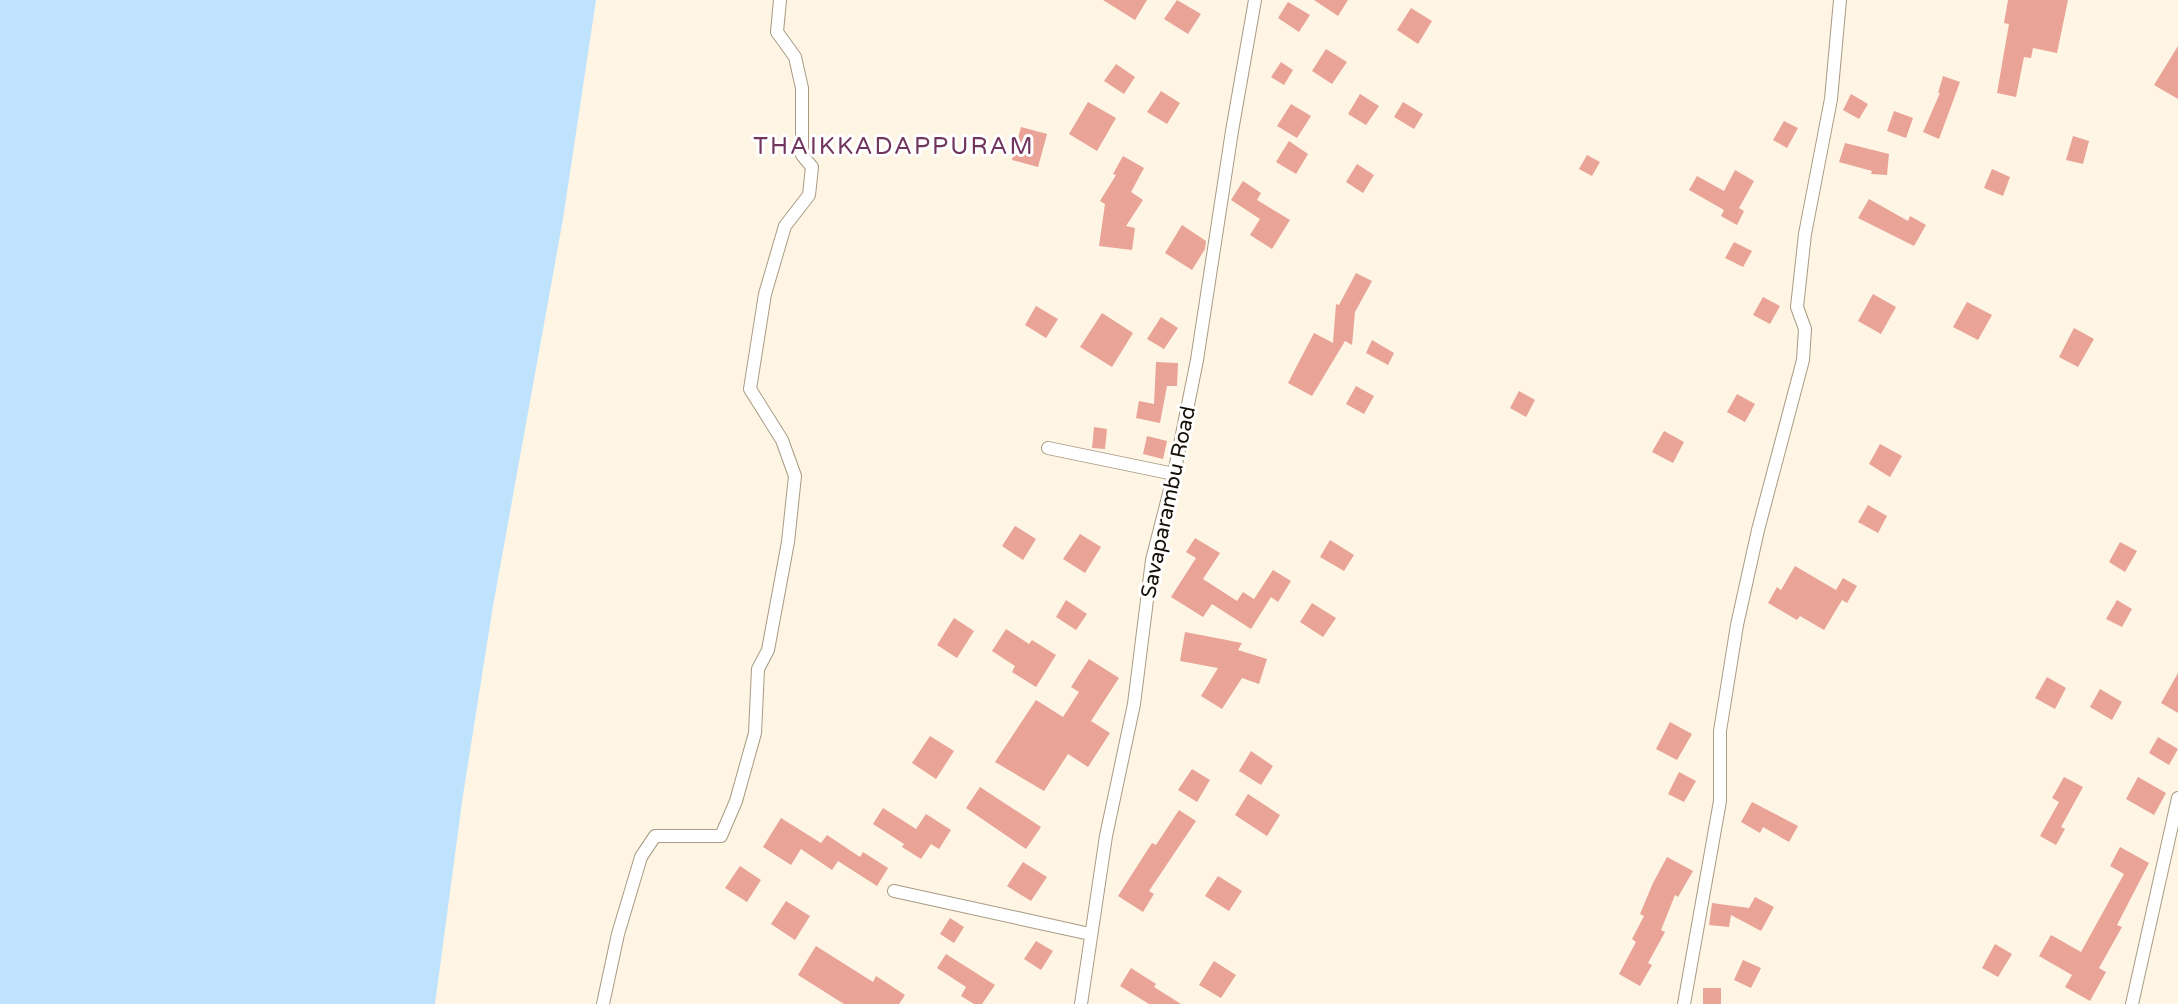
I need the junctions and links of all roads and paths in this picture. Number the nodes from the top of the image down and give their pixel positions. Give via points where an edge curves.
1 (780, 0) edge
2 (1255, 0) edge
3 (1840, 0) edge
4 (1048, 448) dead end
5 (1174, 474) junction
6 (2178, 797) edge
7 (894, 891) dead end
8 (1090, 934) junction
9 (603, 1004) edge
10 (1081, 1004) edge
11 (1684, 1004) edge
12 (2132, 1004) edge

1 - 9 street via 777,32 795,57 803,88 802,155 812,167 809,195 786,226 765,294 750,389 782,440 795,476 768,650 758,669 755,733 721,835 656,836 640,857
2 - 5 street, Savaparambu Road via 1198,360
3 - 11 street via 1831,99 1805,234 1797,307 1805,329 1803,360 1737,625 1720,731 1720,801
4 - 5 street
5 - 8 street, Savaparambu Road via 1152,559 1135,704
6 - 12 street
7 - 8 street
8 - 10 street, Savaparambu Road

